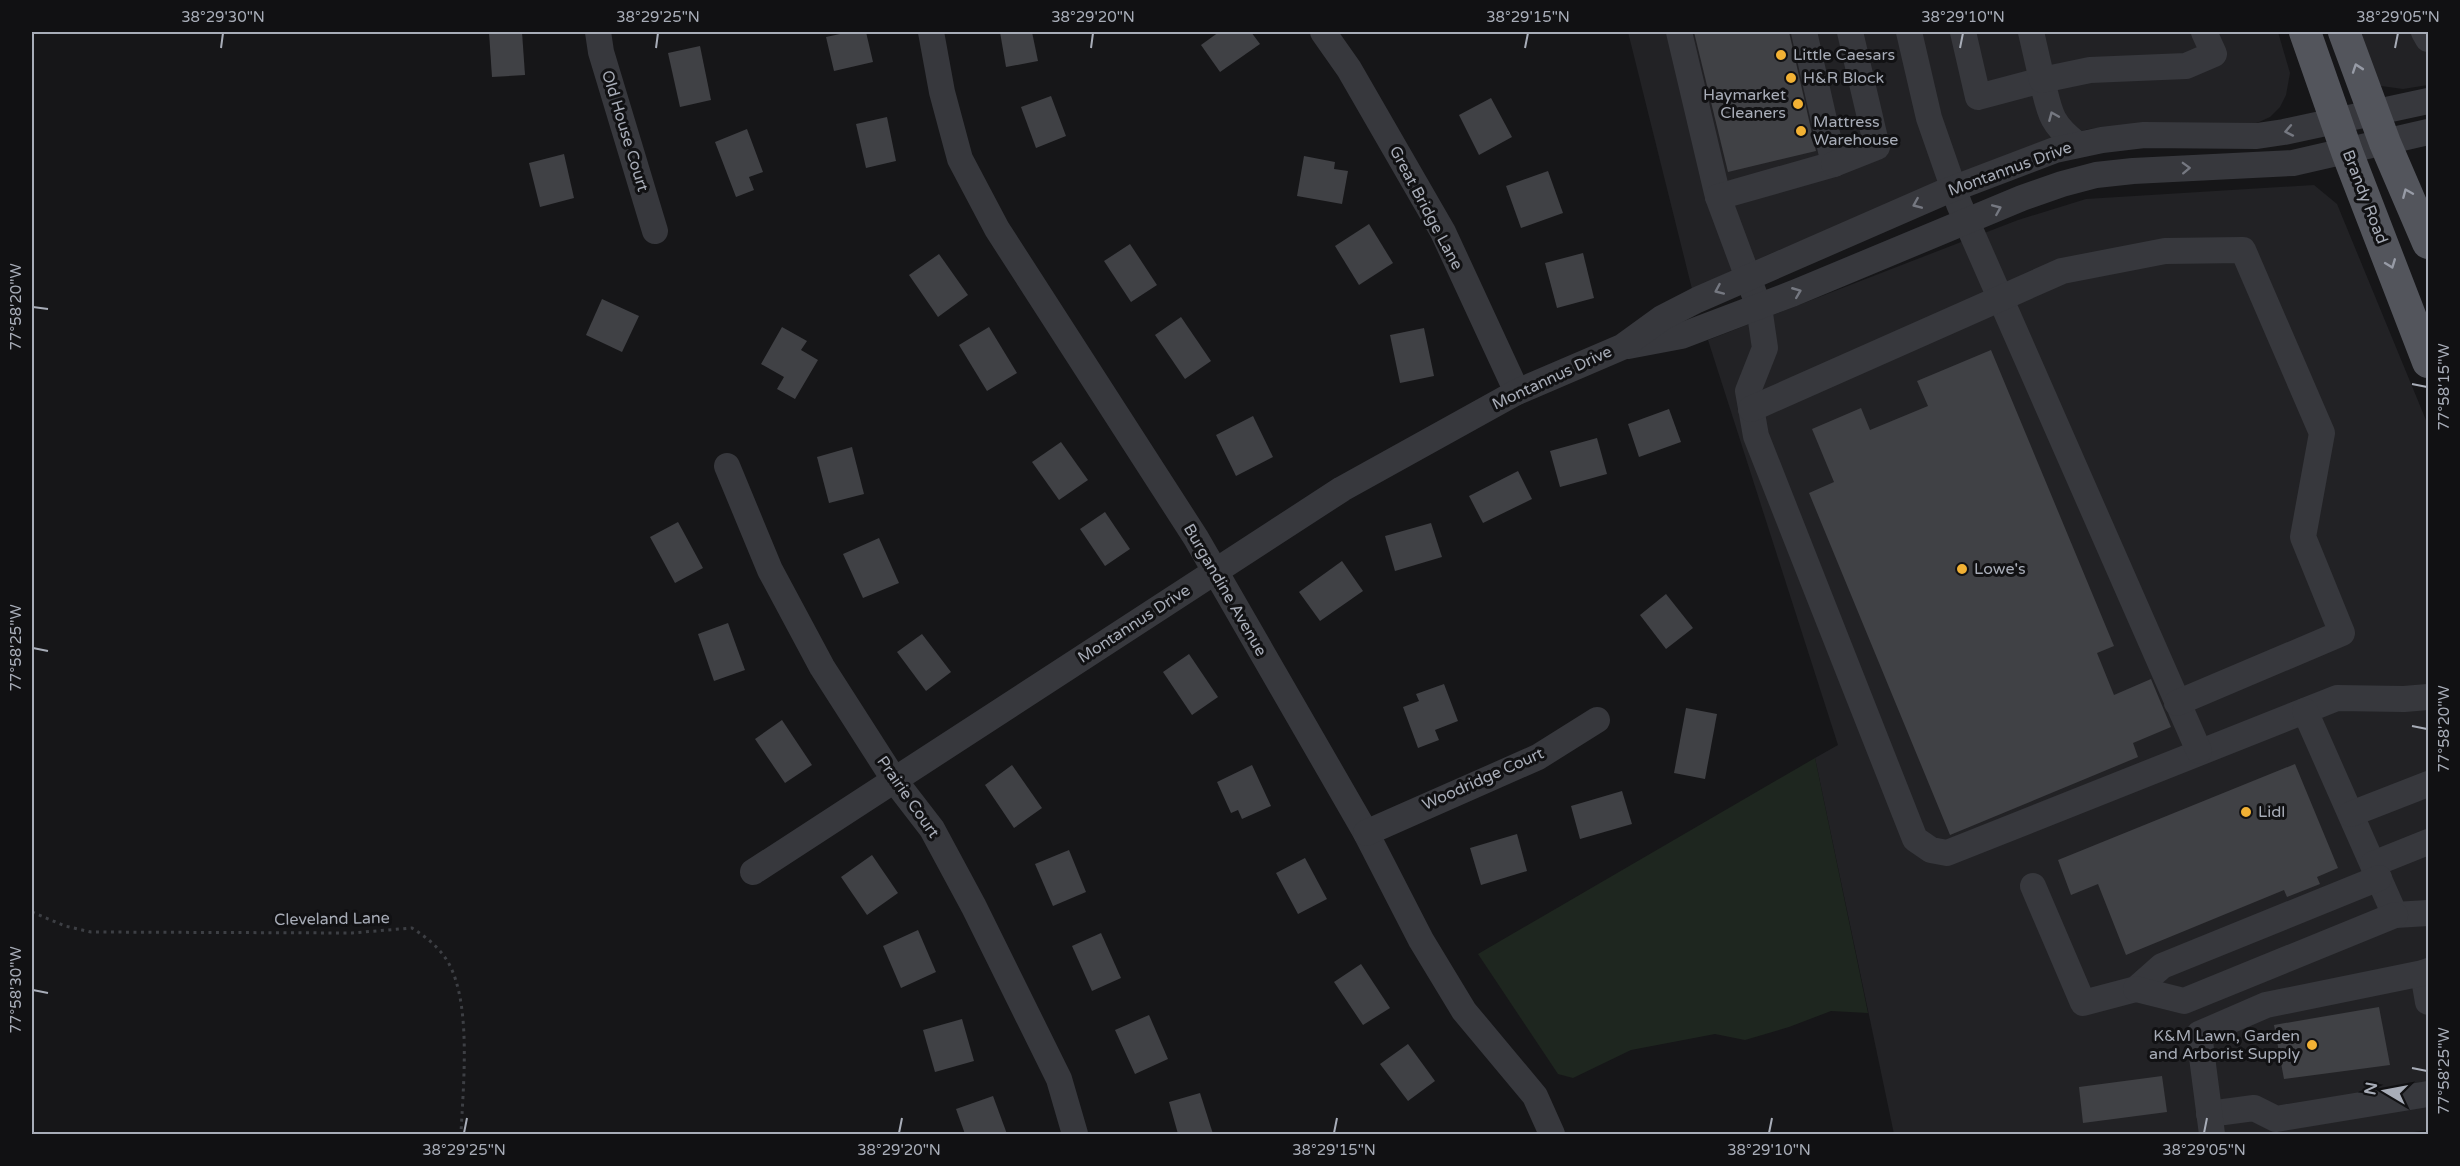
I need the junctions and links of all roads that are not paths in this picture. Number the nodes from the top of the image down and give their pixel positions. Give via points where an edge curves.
1 (598, 32) edge
2 (930, 32) edge
3 (1323, 32) edge
4 (1679, 32) edge
5 (1804, 32) edge
6 (1850, 32) edge
7 (1909, 32) edge
8 (1963, 32) edge
9 (2031, 32) edge
10 (2204, 32) edge
11 (2305, 32) edge
12 (2344, 32) edge
13 (2424, 32) edge
14 (2428, 39) edge
15 (2042, 80) junction
16 (2428, 101) edge
17 (2373, 113) junction
18 (2336, 121) junction
19 (2428, 132) edge
20 (2385, 142) junction
21 (2077, 144) junction
22 (2347, 152) junction
23 (1834, 164) junction
24 (1954, 189) junction
25 (1718, 197) junction
26 (1966, 221) junction
27 (655, 231) dead end
28 (2428, 243) edge
29 (1748, 277) junction
30 (2000, 298) junction
31 (1759, 307) junction
32 (1622, 346) junction
33 (2428, 362) edge
34 (1516, 392) junction
35 (1751, 409) junction
36 (727, 466) dead end
37 (1214, 571) junction
38 (2428, 697) edge
39 (2177, 703) junction
40 (2305, 711) junction
41 (1597, 720) dead end
42 (2199, 752) junction
43 (896, 781) junction
44 (2428, 784) edge
45 (2351, 814) junction
46 (1366, 833) junction
47 (2428, 842) edge
48 (2376, 871) junction
49 (753, 872) dead end
50 (2033, 886) dead end
51 (2428, 913) edge
52 (2395, 915) junction
53 (2426, 972) edge
54 (2136, 989) junction
55 (2428, 1002) edge
56 (2428, 1094) edge
57 (2211, 1124) edge
58 (1075, 1134) edge
59 (1552, 1134) edge

1 - 27 street, Old House Court
2 - 37 street, Burgandine Avenue via 960,159 997,229
3 - 34 street, Great Bridge Lane via 1349,69 1443,232
4 - 25 street
5 - 23 street
6 - 23 street via 1877,147
7 - 24 street via 1929,118
8 - 15 street via 1978,97
9 - 15 street
10 - 15 street via 2214,54 2186,66 2090,70
11 - 18 main road, Brandy Road
17 -> 12 main road
13 - 14 street
21 -> 15 street via 2052,118
16 - 17 street, Montannus Drive
17 - 18 street, Montannus Drive
17 - 20 main road
18 -> 21 street, Montannus Drive via 2257,136 2144,135
18 - 22 main road, Brandy Road
19 - 20 street, Montannus Drive
20 - 22 street, Montannus Drive
28 -> 20 main road
21 - 24 street, Montannus Drive via 2038,155
26 -> 22 street, Montannus Drive via 2043,190 2096,175 2164,168 2287,164
22 -> 33 main road, Brandy Road
23 - 25 street
24 - 26 street
24 -> 29 street, Montannus Drive
25 - 29 street
26 - 30 street
31 -> 26 street, Montannus Drive
29 - 31 street
29 -> 32 street, Montannus Drive via 1674,311
30 - 35 street
30 - 39 street
30 - 39 street via 2073,268 2165,251 2243,250 2322,433 2302,537 2342,633
31 - 32 street, Montannus Drive via 1681,336
31 - 35 street via 1765,348 1748,391
32 - 34 street, Montannus Drive
34 - 37 street, Montannus Drive via 1342,489
35 - 42 street via 1756,436 1915,839 1931,850 1947,853
36 - 43 street, Prairie Court via 770,570 822,667
37 - 43 street, Montannus Drive
37 - 46 street, Burgandine Avenue
38 - 40 street via 2337,698
39 - 42 street
40 - 42 street
40 - 45 street
41 - 46 street, Woodridge Court via 1538,757
43 - 49 street, Montannus Drive
43 - 58 street, Prairie Court via 932,829 974,908 1059,1079
44 - 45 street
45 - 48 street
46 - 59 street, Burgandine Avenue via 1421,940 1464,1011 1535,1096
47 - 48 street
48 - 52 street
48 - 54 street via 2162,966
50 - 54 street via 2083,1003
51 - 52 street
52 - 54 street via 2184,1001
53 - 55 street
53 - 57 street via 2266,1005 2199,1034
56 - 57 street via 2276,1119 2254,1108

